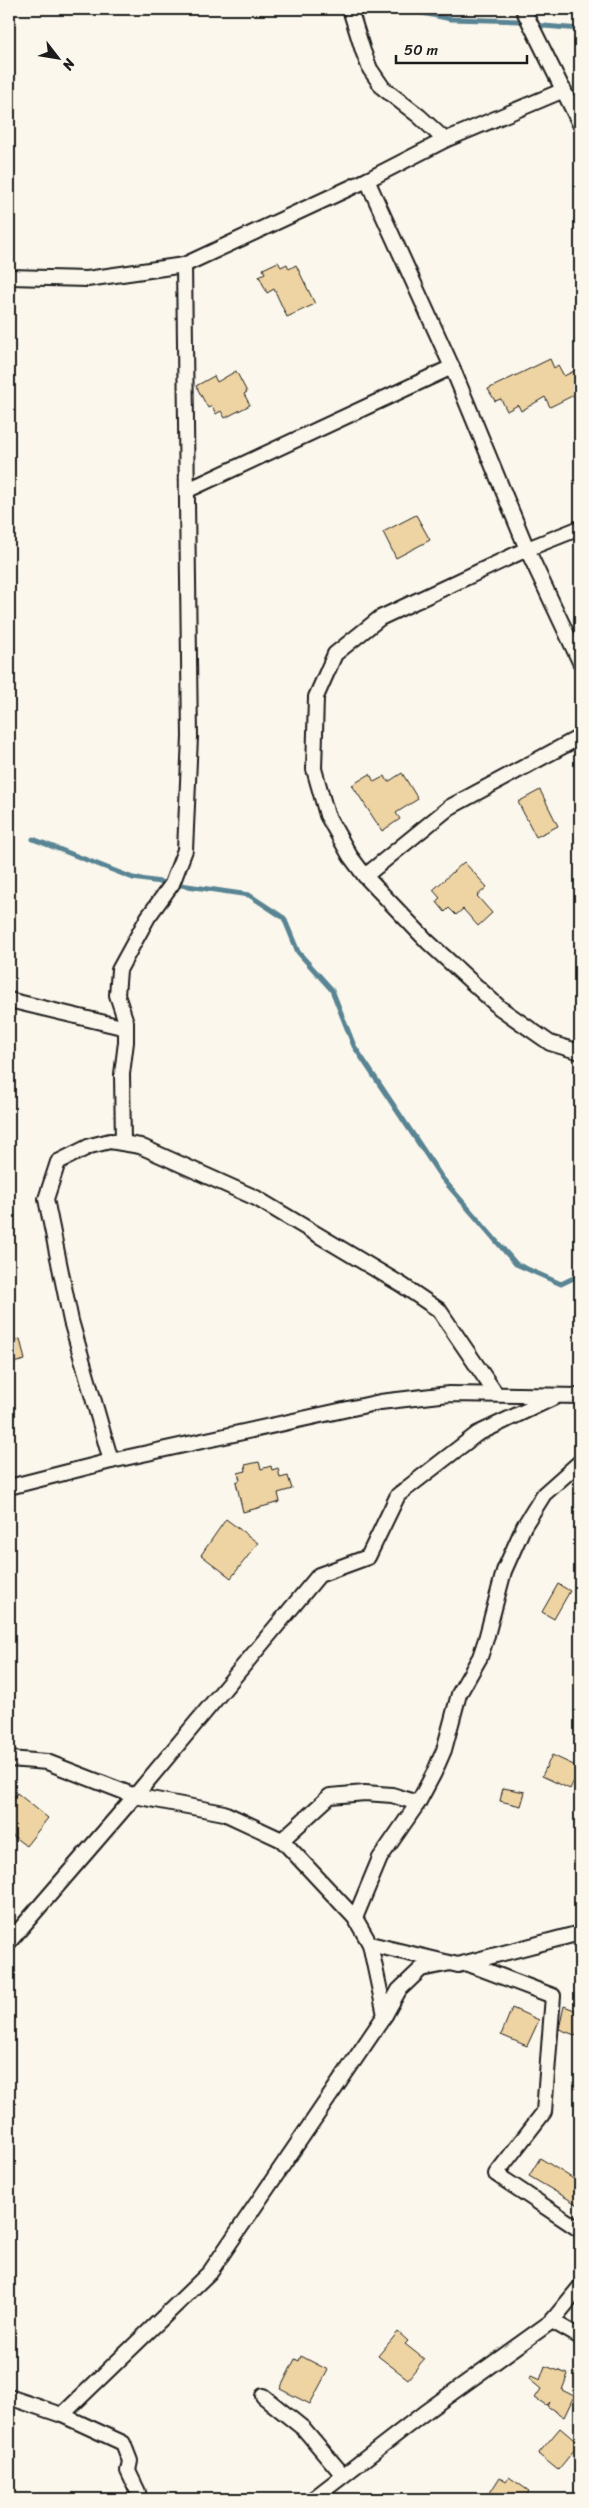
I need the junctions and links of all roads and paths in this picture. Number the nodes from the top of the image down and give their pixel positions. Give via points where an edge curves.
1 (350, 9) edge
2 (523, 9) edge
3 (564, 90) junction
4 (580, 124) edge
5 (445, 140) junction
6 (367, 180) junction
7 (184, 265) junction
8 (9, 277) edge
9 (452, 367) junction
10 (188, 490) junction
11 (580, 528) edge
12 (527, 549) junction
13 (580, 662) edge
14 (580, 737) edge
15 (365, 876) junction
16 (9, 1000) edge
17 (126, 1028) junction
18 (580, 1052) edge
19 (123, 1144) junction
20 (496, 1394) junction
21 (557, 1396) junction
22 (580, 1396) edge
23 (111, 1461) junction
24 (580, 1462) edge
25 (9, 1487) edge
26 (9, 1759) edge
27 (135, 1796) junction
28 (418, 1803) junction
29 (282, 1840) junction
30 (355, 1918) junction
31 (580, 1933) edge
32 (9, 1942) edge
33 (370, 1944) junction
34 (451, 1963) junction
35 (466, 1963) junction
36 (384, 2014) junction
37 (580, 2230) edge
38 (580, 2287) edge
39 (552, 2321) junction
40 (580, 2337) edge
41 (263, 2396) dead end
42 (9, 2397) edge
43 (62, 2415) junction
44 (343, 2475) junction
45 (138, 2499) edge
46 (312, 2499) edge

1 - 5 street via 366,60 383,88
2 - 3 street
3 - 4 street
3 - 5 street
5 - 6 street
6 - 7 street
6 - 9 street
7 - 8 street via 87,279
7 - 10 street
9 - 10 street
9 - 12 street
10 - 17 street via 190,737 185,850 172,884 148,917 119,970 117,995
11 - 12 street
12 - 13 street
12 - 15 street via 380,618 335,654 316,697 314,769 327,815
14 - 15 street via 450,807
15 - 18 street via 428,942 500,1008 550,1042
16 - 17 street
17 - 19 street via 122,1074
19 - 20 street via 140,1146 256,1198 440,1310
19 - 23 street via 110,1141 90,1146 58,1162 46,1199 71,1320
20 - 21 street
20 - 23 street via 449,1394 380,1402
21 - 22 street
21 - 27 street via 477,1434 398,1495 368,1557 319,1576
23 - 25 street
24 - 28 street via 544,1494 524,1526 504,1571 480,1656 459,1694 444,1750
26 - 27 street via 48,1762
27 - 29 street via 224,1813
27 - 32 street
28 - 29 street via 392,1795 330,1796
28 - 30 street via 380,1858
29 - 30 street
30 - 33 street
31 - 35 street
33 - 34 street
33 - 36 street
34 - 35 street
34 - 36 street via 421,1969 399,1990
35 - 37 street via 553,1996 544,2112 496,2174
36 - 43 street via 210,2272
38 - 39 street
39 - 40 street
39 - 44 street
41 - 44 street via 304,2429
42 - 43 street
43 - 45 street via 124,2443 130,2461 128,2471
44 - 46 street

